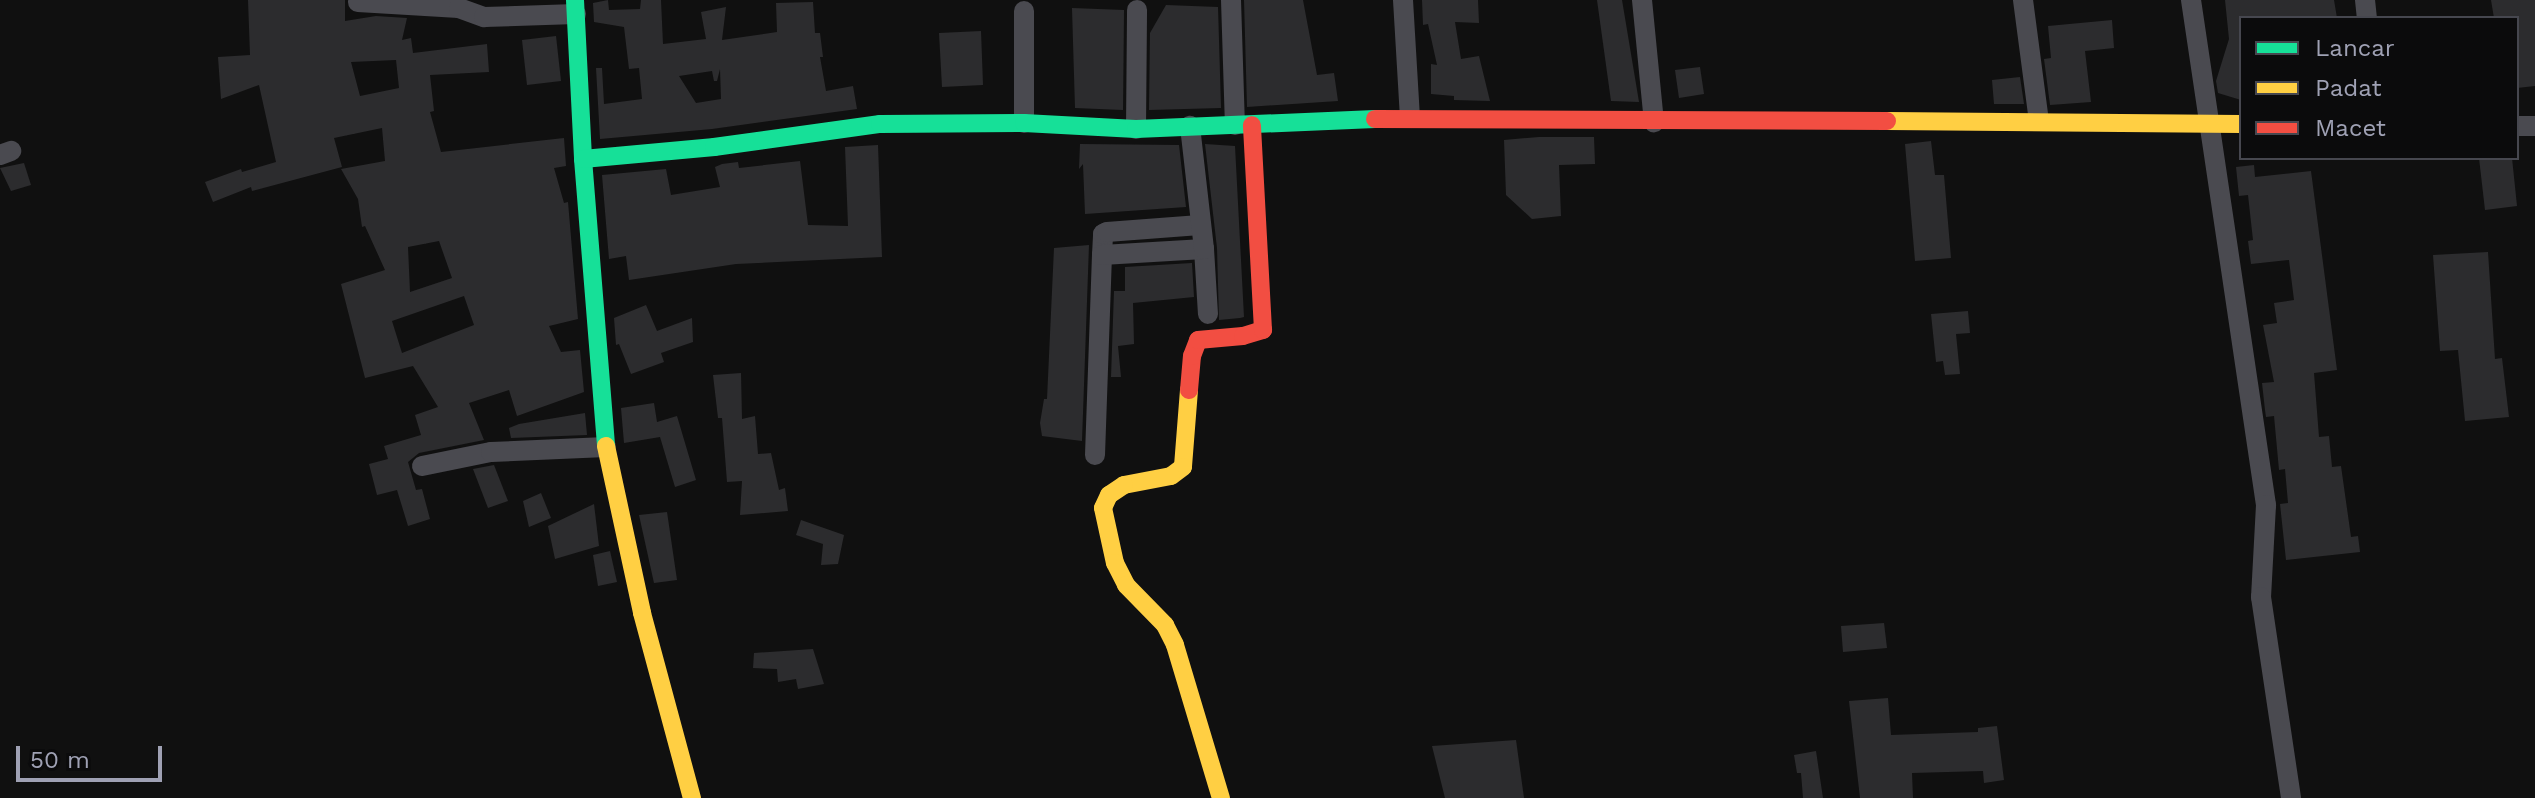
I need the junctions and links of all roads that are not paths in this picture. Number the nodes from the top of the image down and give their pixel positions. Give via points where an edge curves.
1 (1231, 0) edge
2 (1403, 0) edge
3 (1642, 0) edge
4 (2023, 0) edge
5 (2191, 0) edge
6 (358, 2) edge
7 (575, 7) edge
8 (1137, 10) dead end
9 (1024, 11) dead end
10 (1410, 118) junction
11 (2039, 121) junction
12 (1654, 122) junction
13 (1024, 123) junction
14 (2210, 124) junction
15 (2239, 124) edge
16 (1244, 125) junction
17 (1190, 126) junction
18 (1136, 129) junction
19 (583, 159) junction
20 (1200, 225) junction
21 (1204, 249) junction
22 (1102, 255) junction
23 (1208, 314) dead end
24 (606, 447) junction
25 (1095, 455) dead end
26 (422, 466) dead end
27 (692, 798) edge
28 (1221, 798) edge
29 (2291, 798) edge

1 - 16 street
2 - 10 street
3 - 12 street
4 - 11 street
5 - 14 street
6 - 7 street via 459,8 484,17
7 - 19 street
8 - 18 street
9 - 13 street
10 - 12 street
10 - 16 street
11 - 12 street
11 - 14 street
13 - 18 street
13 - 19 street via 880,124
14 - 15 street
14 - 29 street via 2266,505 2261,597
16 - 17 street
16 - 28 street via 1263,330 1198,340 1192,356 1183,467 1171,476 1124,485 1109,495 1103,508 1108,541 1126,585 1165,625 1175,645
17 - 18 street
17 - 20 street
19 - 24 street
20 - 21 street
20 - 22 street via 1107,232
21 - 22 street
21 - 23 street
22 - 25 street
24 - 26 street via 491,452
24 - 27 street via 642,613

